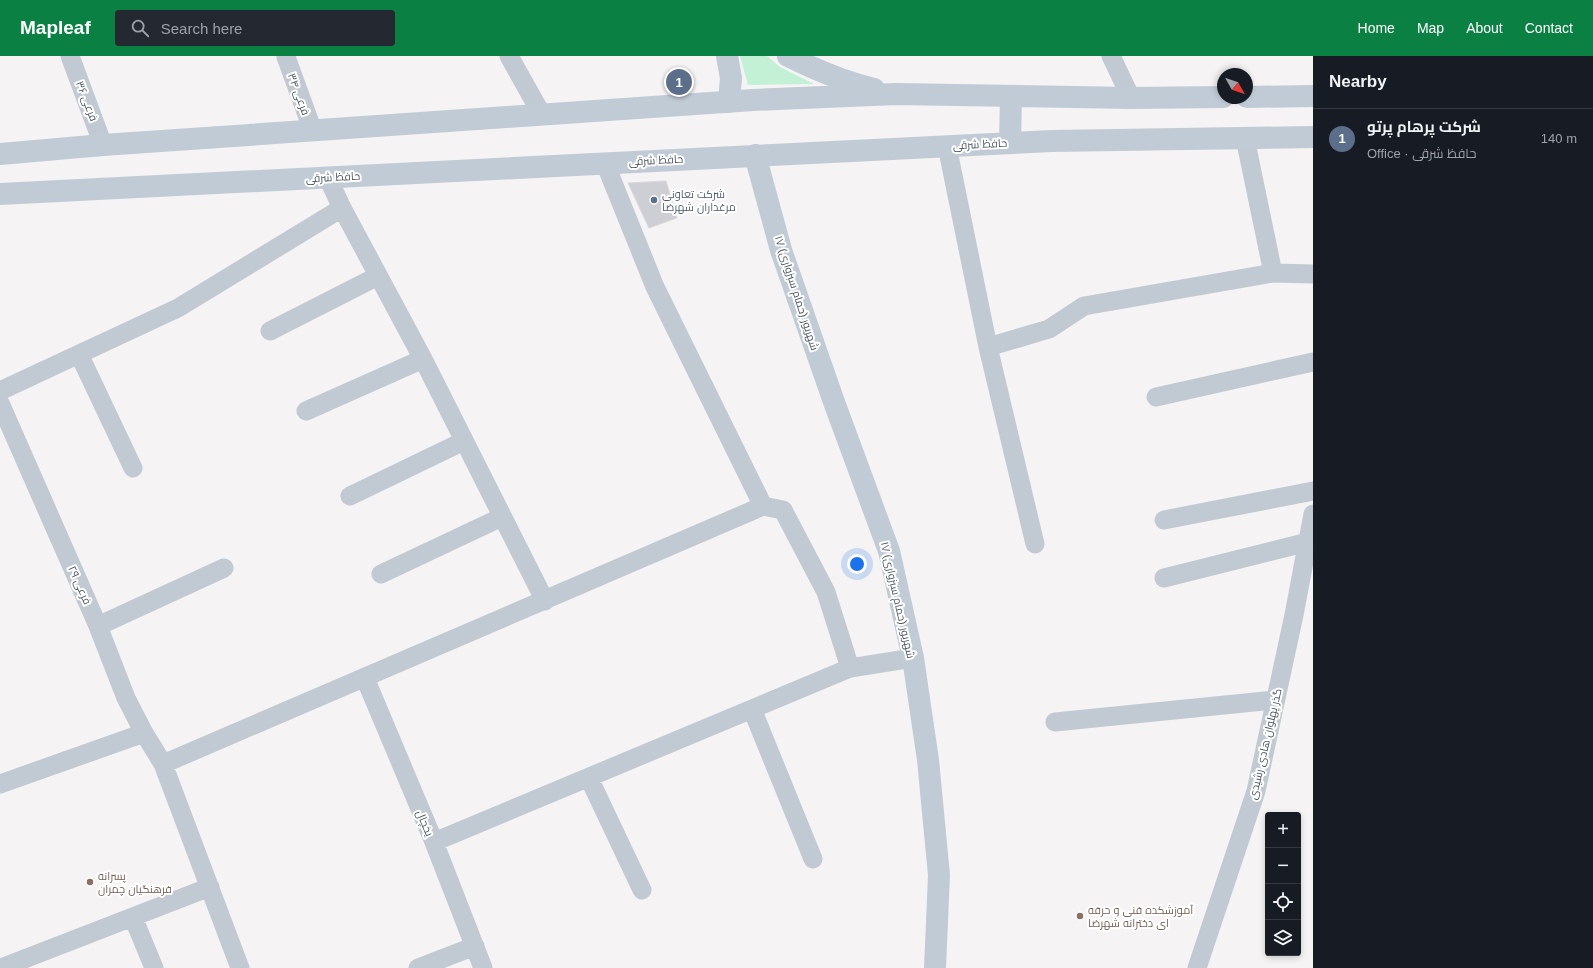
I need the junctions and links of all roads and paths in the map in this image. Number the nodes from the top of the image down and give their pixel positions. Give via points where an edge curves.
1 (70, 56) edge
2 (509, 56) edge
3 (727, 56) edge
4 (788, 56) edge
5 (1111, 56) edge
6 (286, 57) dead end
7 (896, 94) junction
8 (1011, 96) junction
9 (1313, 96) edge
10 (1217, 97) edge
11 (1253, 97) edge
12 (1131, 98) junction
13 (729, 102) junction
14 (542, 115) junction
15 (312, 131) junction
16 (1313, 137) edge
17 (1245, 138) junction
18 (1010, 142) junction
19 (103, 145) junction
20 (947, 146) junction
21 (0, 154) edge
22 (755, 155) junction
23 (605, 163) junction
24 (328, 178) junction
25 (0, 194) edge
26 (342, 208) junction
27 (1274, 273) junction
28 (1313, 274) edge
29 (378, 276) junction
30 (270, 331) dead end
31 (988, 347) junction
32 (79, 354) junction
33 (423, 359) junction
34 (1313, 362) edge
35 (0, 391) edge
36 (1156, 397) dead end
37 (306, 411) dead end
38 (2, 413) edge
39 (464, 442) junction
40 (133, 468) dead end
41 (1313, 491) edge
42 (350, 496) dead end
43 (763, 506) junction
44 (1313, 514) edge
45 (502, 516) junction
46 (1164, 520) dead end
47 (1308, 542) junction
48 (1035, 544) dead end
49 (224, 568) dead end
50 (381, 574) dead end
51 (1164, 578) dead end
52 (545, 601) junction
53 (98, 626) junction
54 (913, 658) junction
55 (850, 668) junction
56 (365, 678) junction
57 (1275, 700) junction
58 (752, 709) junction
59 (1055, 722) dead end
60 (144, 734) junction
61 (164, 764) junction
62 (589, 778) junction
63 (0, 784) edge
64 (434, 842) junction
65 (813, 859) dead end
66 (210, 887) junction
67 (642, 890) dead end
68 (133, 917) junction
69 (475, 946) junction
70 (1, 968) edge
71 (154, 968) edge
72 (240, 968) edge
73 (418, 968) edge
74 (484, 968) edge
75 (936, 968) edge
76 (1197, 968) edge

1 - 19 street, فرعی ۳۶
2 - 14 street
3 - 13 main road via 731,78
4 - 7 main road via 853,84
5 - 12 street
6 - 15 street, فرعی ۳۴
7 - 8 main road
7 - 13 main road
8 - 12 main road
8 - 18 main road
9 - 11 main road
10 - 12 main road
13 - 14 main road
14 - 15 main road
15 - 19 main road
16 - 17 main road, حافظ شرقی
17 - 18 main road, حافظ شرقی
17 - 27 street
18 - 20 main road, حافظ شرقی
19 - 21 main road
20 - 22 main road, حافظ شرقی
20 - 31 street
22 - 23 main road, حافظ شرقی
22 - 54 main road, ۱۷ شهریور (حمام سبزواری) via 781,250 888,551
23 - 24 main road, حافظ شرقی
23 - 43 street via 655,287
24 - 25 main road, حافظ شرقی
24 - 26 street
26 - 29 street
26 - 32 street via 178,308
27 - 28 street
27 - 31 street via 1084,306 1049,328
29 - 30 street
29 - 33 street
31 - 48 street
32 - 35 street
32 - 40 street
33 - 37 street
33 - 39 street
34 - 36 street
38 - 53 street, فرعی ۲۹
39 - 42 street
39 - 45 street
41 - 46 street
43 - 52 street
43 - 55 street via 784,510 826,592
44 - 47 street, گذر پهلوان هادی رشیدی
45 - 50 street
45 - 52 street
47 - 51 street
47 - 57 street, گذر پهلوان هادی رشیدی
49 - 53 street
52 - 56 street
53 - 60 street, فرعی ۲۹ via 126,698
54 - 55 street
54 - 75 main road, ۱۷ شهریور (حمام سبزواری) via 928,760 939,875
55 - 58 street
56 - 61 street
56 - 64 street, یخچال
57 - 59 street
57 - 76 street, گذر پهلوان هادی رشیدی via 1256,791
58 - 62 street
58 - 65 street
60 - 61 street, فرعی ۲۹
60 - 63 street
61 - 66 street, فرعی ۲۹
62 - 64 street
62 - 67 street
64 - 69 street, یخچال
66 - 68 street
66 - 72 street, فرعی ۲۹
68 - 70 street
68 - 71 street
69 - 73 street
69 - 74 street, یخچال

